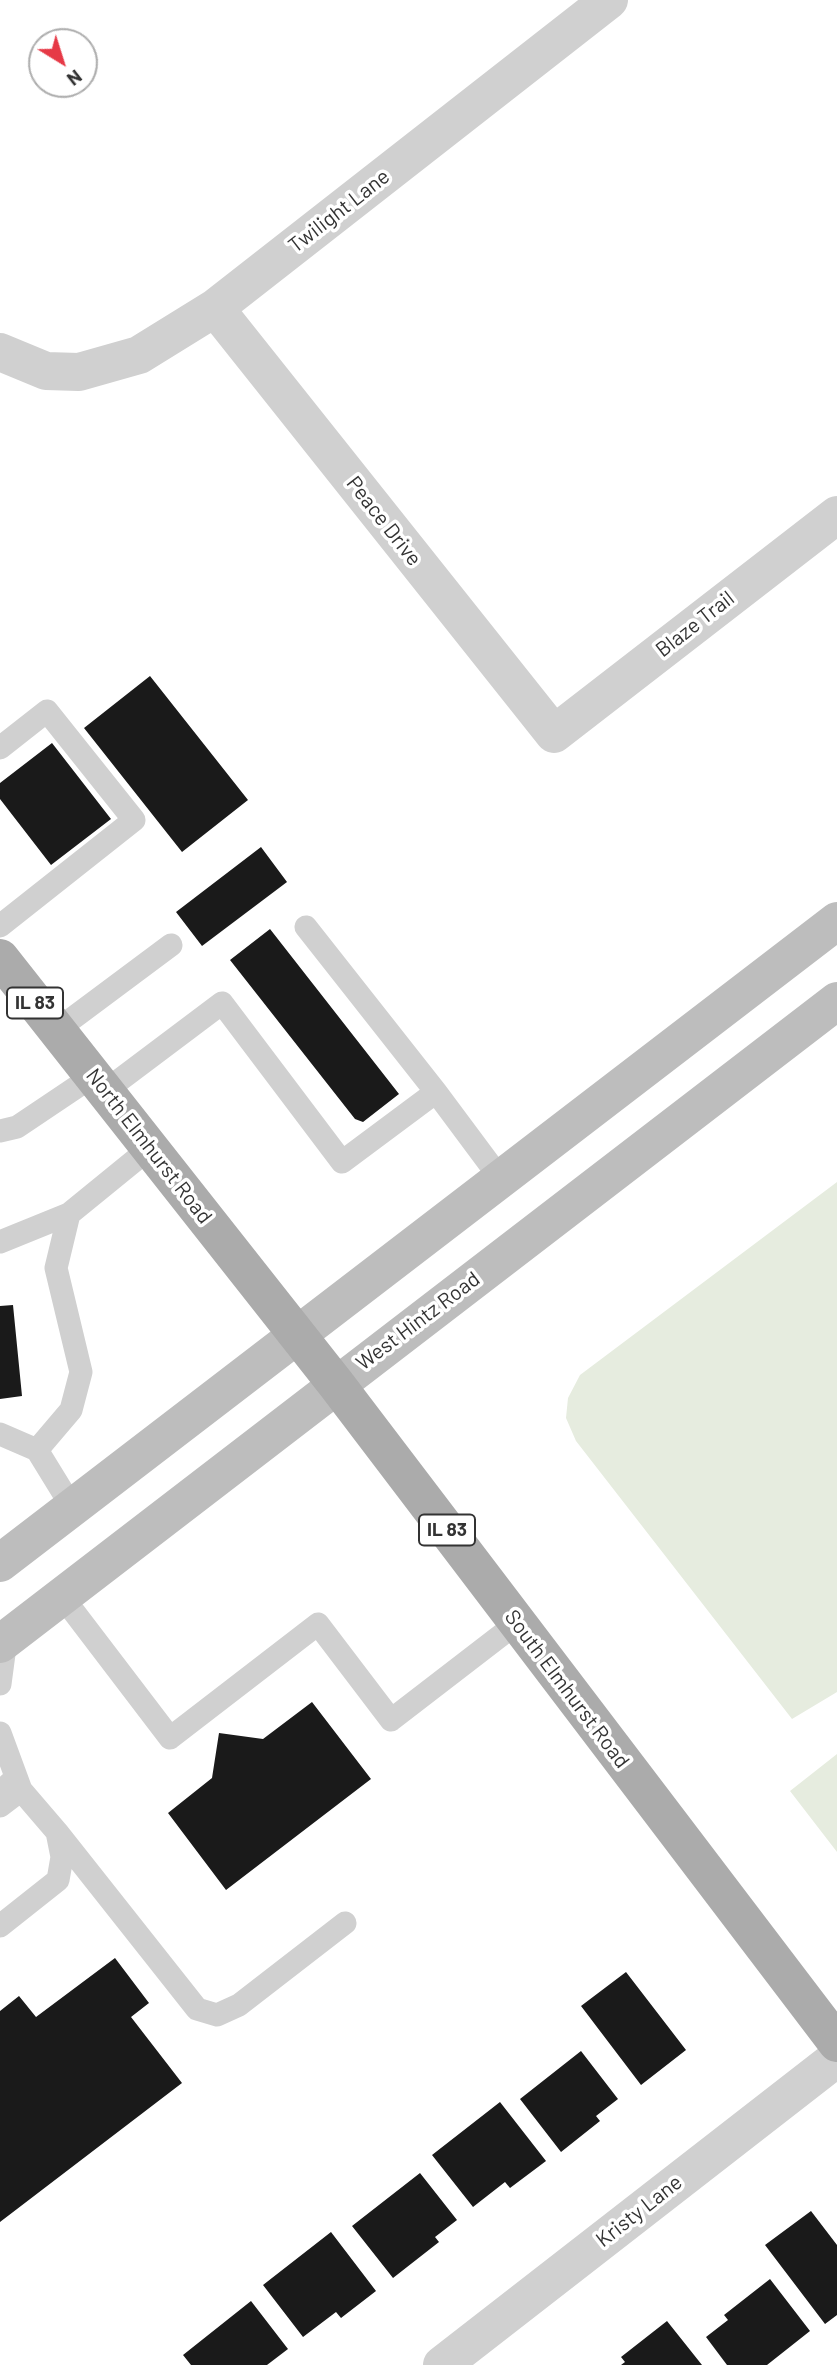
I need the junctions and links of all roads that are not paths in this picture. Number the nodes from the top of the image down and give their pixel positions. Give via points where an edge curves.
1 (609, 0) edge
2 (215, 308) junction
3 (0, 352) edge
4 (837, 514) edge
5 (554, 734) joint
6 (0, 748) edge
7 (837, 920) edge
8 (0, 926) edge
9 (306, 927) dead end
10 (171, 944) dead end
11 (0, 958) edge
12 (837, 1001) edge
13 (57, 1030) junction
14 (99, 1083) junction
15 (436, 1092) junction
16 (0, 1131) edge
17 (150, 1148) junction
18 (500, 1178) junction
19 (69, 1214) junction
20 (0, 1242) edge
21 (297, 1334) junction
22 (336, 1384) junction
23 (0, 1434) edge
24 (37, 1450) junction
25 (72, 1507) junction
26 (0, 1563) edge
27 (61, 1595) junction
28 (517, 1623) junction
29 (3, 1641) edge
30 (0, 1684) edge
31 (0, 1733) edge
32 (10, 1785) edge
33 (0, 1806) edge
34 (57, 1832) junction
35 (345, 1923) dead end
36 (0, 1926) edge
37 (837, 2043) edge
38 (837, 2058) edge
39 (442, 2365) edge

1 - 2 street, Twilight Lane
2 - 3 street, Twilight Lane via 139,355 79,372 46,372
2 - 5 street, Peace Drive
4 - 5 street, Blaze Trail
6 - 8 lane via 47,711 134,820
7 - 18 main road
9 - 15 lane
10 - 13 lane
11 - 13 main road, North Elmhurst Road / IL 83
12 - 22 main road, West Hintz Road
13 - 14 main road, North Elmhurst Road / IL 83
14 - 15 lane via 222,1003 342,1162
14 - 16 lane via 17,1127
14 - 17 main road, North Elmhurst Road / IL 83
15 - 18 lane
17 - 19 lane
17 - 21 main road, North Elmhurst Road / IL 83
18 - 21 main road
19 - 20 lane
19 - 24 lane via 56,1268 81,1372 71,1410
21 - 22 main road, South Elmhurst Road / IL 83
21 - 25 main road
22 - 27 main road, West Hintz Road
22 - 28 main road, South Elmhurst Road / IL 83
23 - 24 lane
24 - 25 lane
25 - 26 main road
27 - 28 lane via 170,1738 318,1624 391,1720
27 - 29 main road, West Hintz Road
28 - 37 main road, South Elmhurst Road / IL 83
29 - 30 lane
31 - 32 lane
32 - 33 lane
32 - 34 lane
34 - 35 lane via 197,2008 207,2012 217,2015 239,2005
34 - 36 lane via 62,1857 58,1880
38 - 39 street, Kristy Lane

